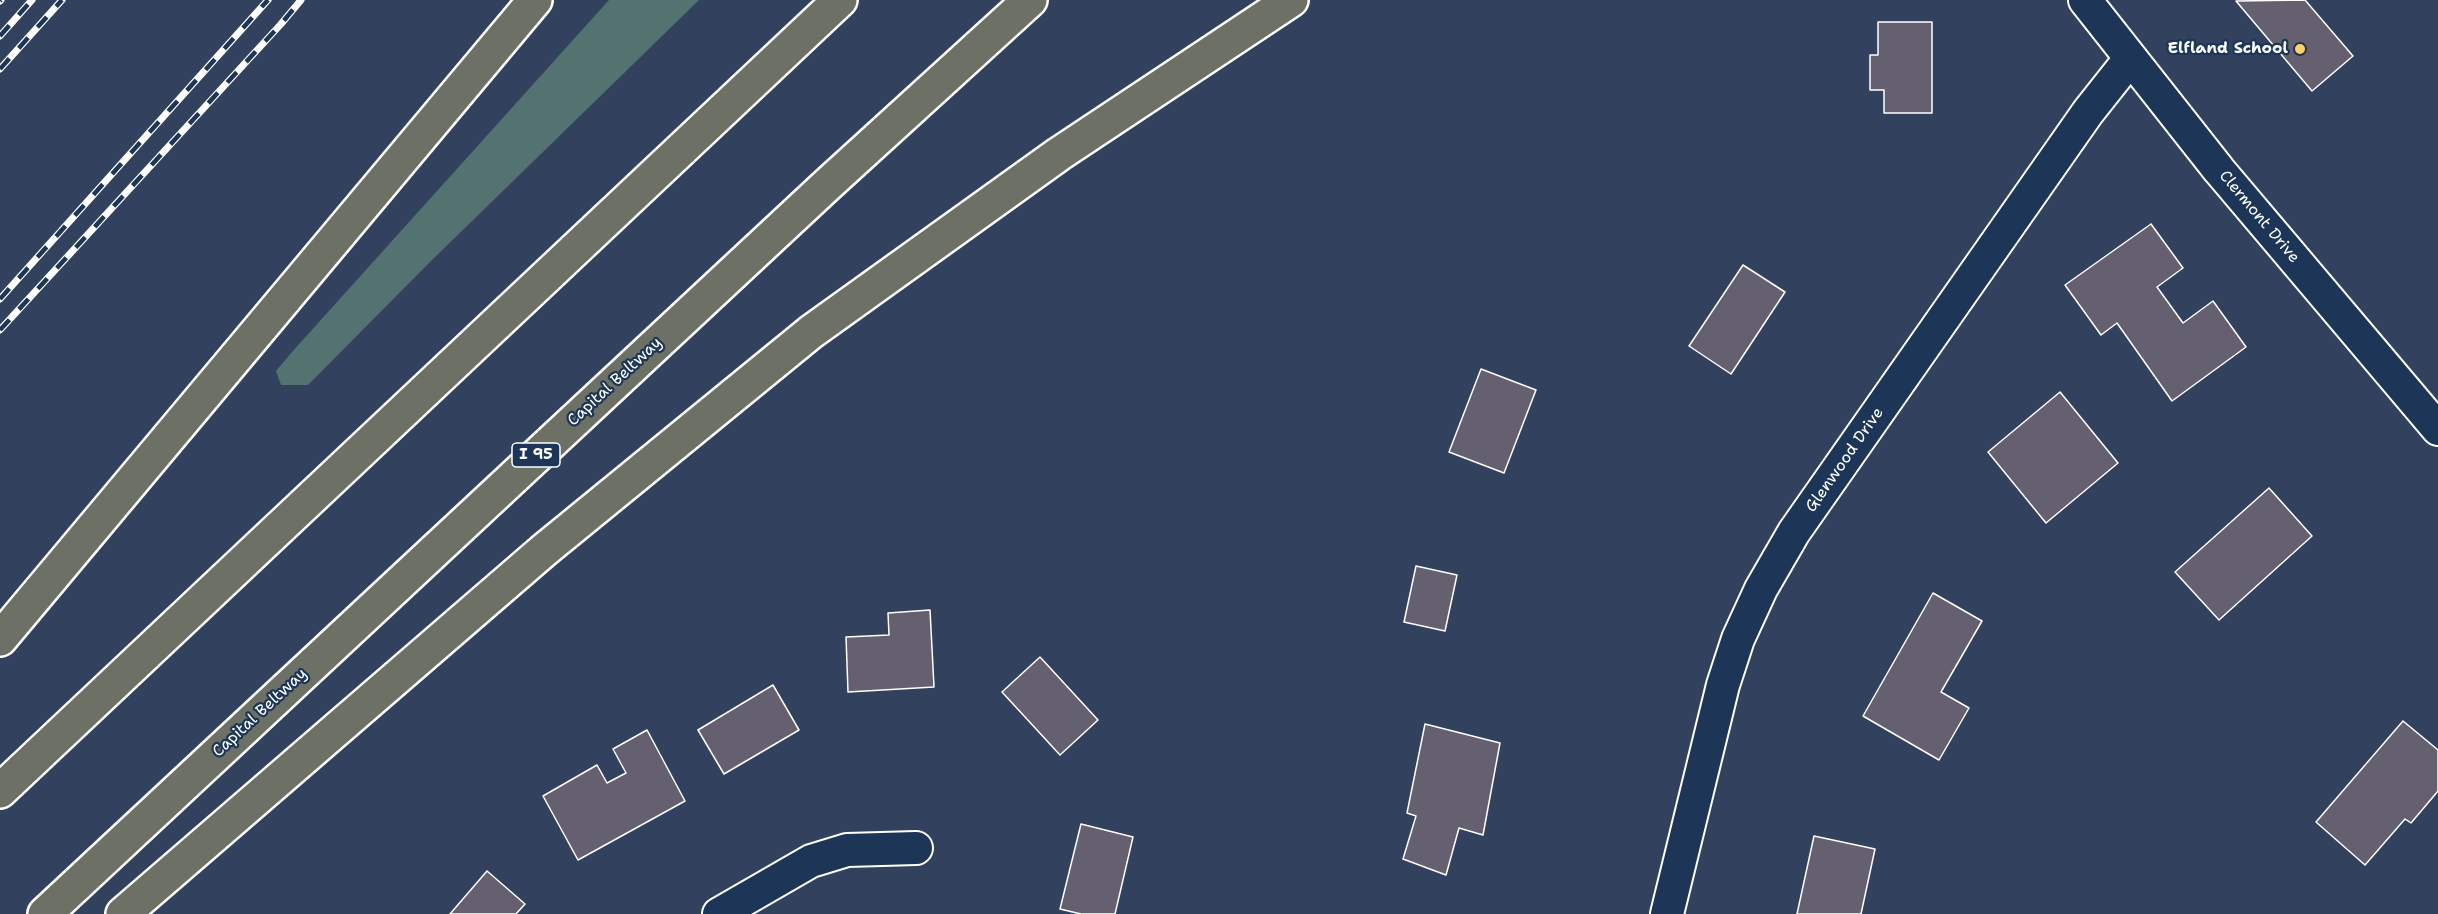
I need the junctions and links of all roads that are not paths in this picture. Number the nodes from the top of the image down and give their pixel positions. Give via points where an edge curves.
1 (535, 0) edge
2 (840, 0) edge
3 (1030, 0) edge
4 (1291, 0) edge
5 (2085, 0) edge
6 (2130, 59) junction
7 (2438, 429) edge
8 (0, 639) edge
9 (0, 791) edge
10 (916, 848) dead end
11 (45, 914) edge
12 (123, 914) edge
13 (719, 914) edge
14 (1667, 914) edge

1 - 8 highway
2 - 9 highway
3 - 11 highway, Capital Beltway / I 95 via 783,225
4 - 12 highway via 1059,154 811,332 543,551
5 - 6 street, Clermont Drive
6 - 7 street, Clermont Drive
6 - 14 street, Glenwood Drive via 2088,112 1801,523 1761,589 1723,685
10 - 13 street via 848,850 811,861

